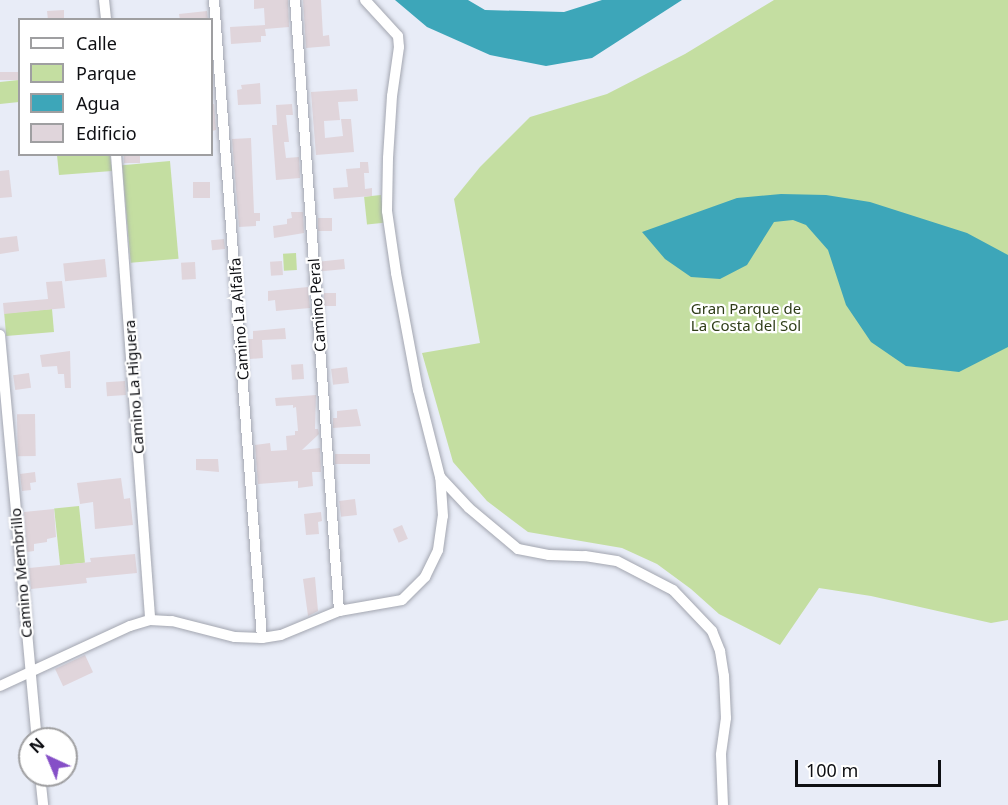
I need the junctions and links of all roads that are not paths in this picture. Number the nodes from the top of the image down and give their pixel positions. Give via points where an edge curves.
1 (104, 0) edge
2 (214, 0) edge
3 (295, 0) edge
4 (365, 0) edge
5 (106, 18) edge
6 (116, 156) edge
7 (0, 335) edge
8 (440, 477) junction
9 (339, 611) junction
10 (150, 620) junction
11 (262, 638) junction
12 (30, 673) junction
13 (0, 686) edge
14 (36, 727) edge
15 (41, 787) edge
16 (43, 805) edge
17 (723, 805) edge

1 - 5 street
2 - 11 street, Camino La Alfalfa
3 - 9 street, Camino Peral
4 - 8 street via 398,36 387,211 418,390
6 - 10 street, Camino La Higuera
7 - 12 street, Camino Membrillo
8 - 9 street via 442,534 433,566 425,577 402,600
8 - 17 street via 469,508 519,549 616,561 673,590 712,631 724,676
9 - 11 street via 281,635
10 - 11 street via 172,621 243,638
10 - 12 street
12 - 13 street
12 - 14 street, Camino Membrillo
15 - 16 street

